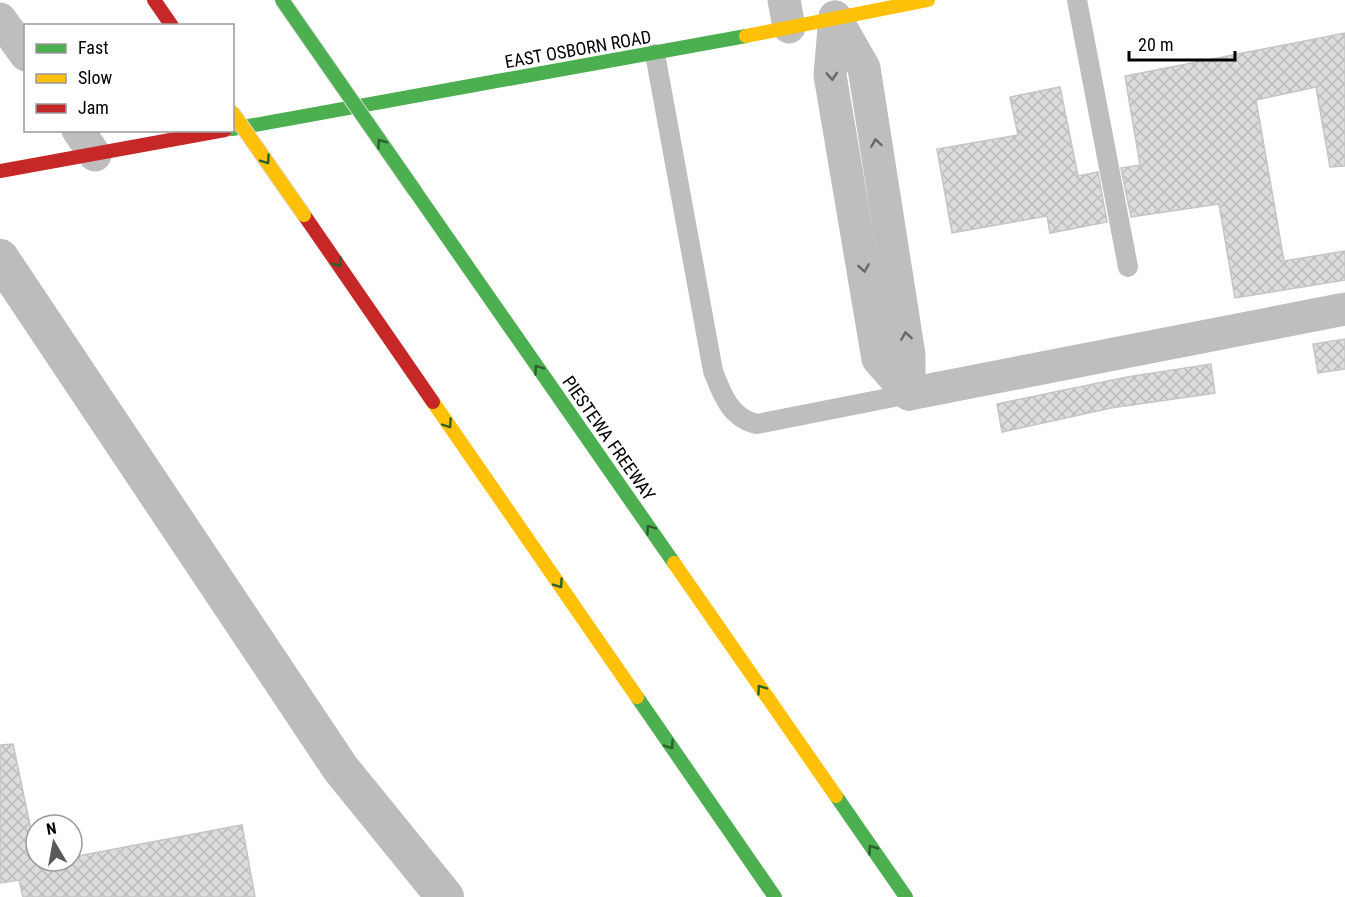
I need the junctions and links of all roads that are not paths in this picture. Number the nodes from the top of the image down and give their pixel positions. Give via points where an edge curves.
1 (154, 0) edge
2 (282, 0) edge
3 (928, 0) edge
4 (1077, 0) edge
5 (787, 13) edge
6 (835, 17) junction
7 (0, 19) edge
8 (171, 24) edge
9 (24, 53) edge
10 (655, 54) junction
11 (234, 115) edge
12 (234, 129) edge
13 (204, 132) edge
14 (86, 143) edge
15 (2, 171) edge
16 (1128, 267) dead end
17 (1345, 309) edge
18 (909, 394) junction
19 (775, 897) edge
20 (906, 897) edge

1 - 8 main road
20 -> 2 main road, PIESTEWA FREEWAY, bridge
3 - 6 main road, EAST OSBORN ROAD
4 - 16 lane
5 - 6 main road, EAST OSBORN ROAD
5 - 10 main road, EAST OSBORN ROAD
6 - 18 street via 830,75 878,359
7 - 9 street
10 - 12 main road, EAST OSBORN ROAD
10 - 18 lane via 714,371 732,410 744,421 757,424
11 -> 19 main road, bridge
13 - 14 main road
14 - 15 main road
17 - 18 street

